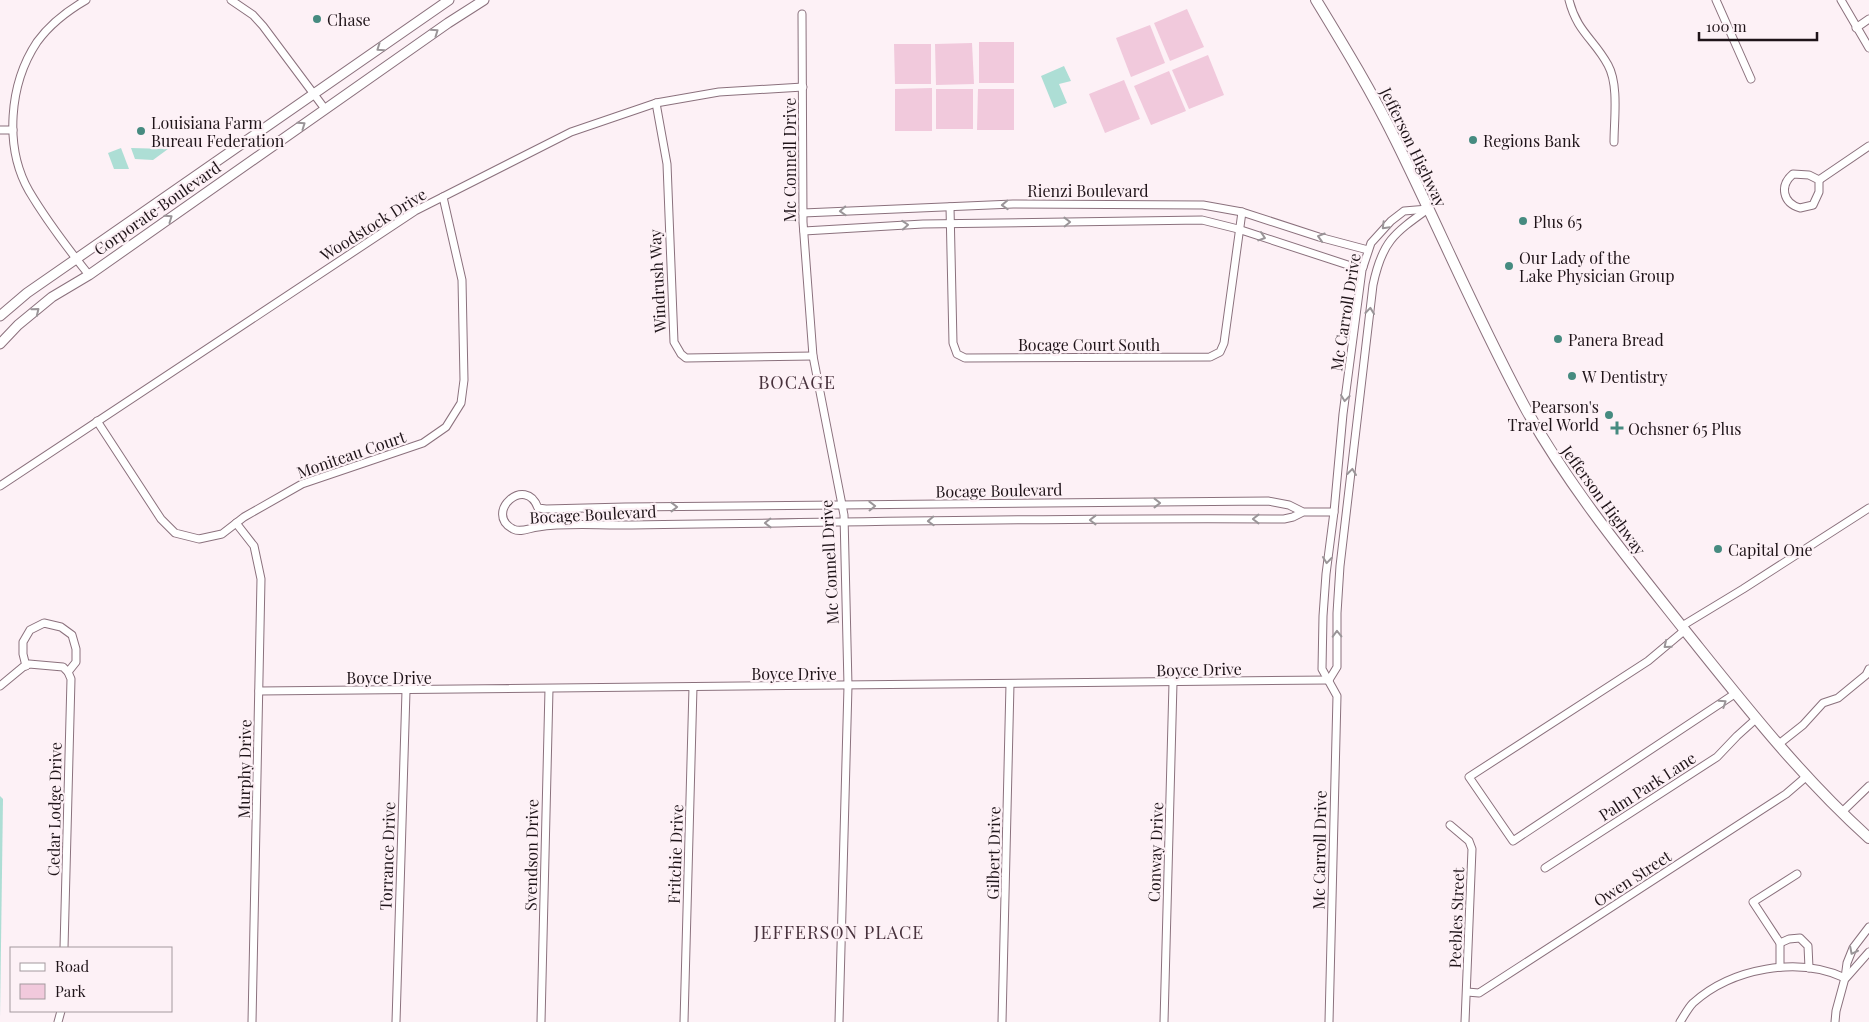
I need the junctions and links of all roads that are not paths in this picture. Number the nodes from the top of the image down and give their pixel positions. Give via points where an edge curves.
1 (86, 0) edge
2 (231, 0) edge
3 (449, 0) edge
4 (484, 0) edge
5 (1316, 0) edge
6 (1570, 0) edge
7 (1716, 0) edge
8 (1841, 0) edge
9 (802, 14) dead end
10 (1869, 19) edge
11 (1856, 28) junction
12 (1869, 48) edge
13 (1751, 79) dead end
14 (803, 87) junction
15 (313, 94) junction
16 (656, 103) junction
17 (326, 109) junction
18 (0, 130) edge
19 (13, 130) junction
20 (1614, 142) dead end
21 (1869, 146) edge
22 (1819, 180) junction
23 (443, 197) junction
24 (950, 207) junction
25 (1428, 209) junction
26 (1242, 212) junction
27 (803, 213) junction
28 (950, 223) junction
29 (1238, 229) junction
30 (804, 232) junction
31 (1368, 250) junction
32 (76, 259) junction
33 (1363, 267) junction
34 (88, 274) junction
35 (0, 316) edge
36 (0, 344) edge
37 (813, 356) junction
38 (97, 421) junction
39 (0, 486) edge
40 (842, 506) junction
41 (1869, 508) edge
42 (1303, 512) junction
43 (1334, 512) junction
44 (844, 522) junction
45 (236, 523) junction
46 (1683, 628) junction
47 (26, 666) junction
48 (1869, 669) edge
49 (68, 672) junction
50 (1330, 680) junction
51 (1173, 683) junction
52 (1010, 684) junction
53 (0, 686) edge
54 (848, 686) junction
55 (693, 688) junction
56 (406, 690) junction
57 (549, 690) junction
58 (259, 691) junction
59 (1736, 693) junction
60 (1757, 718) junction
61 (1779, 744) junction
62 (1807, 776) junction
63 (1869, 786) edge
64 (1842, 812) junction
65 (1450, 825) dead end
66 (1869, 838) edge
67 (1545, 868) dead end
68 (1797, 874) dead end
69 (1869, 927) edge
70 (1780, 943) junction
71 (64, 947) edge
72 (1869, 952) edge
73 (1780, 967) junction
74 (1808, 968) junction
75 (1845, 978) junction
76 (1467, 992) junction
77 (252, 1022) edge
78 (396, 1022) edge
79 (540, 1022) edge
80 (684, 1022) edge
81 (839, 1022) edge
82 (1002, 1022) edge
83 (1164, 1022) edge
84 (1329, 1022) edge
85 (1465, 1022) edge
86 (1680, 1022) edge
87 (1835, 1022) edge

1 - 19 street via 53,23 32,51 20,80
2 - 15 street via 263,26
3 -> 15 street, Corporate Boulevard
17 -> 4 street, Corporate Boulevard
5 - 25 main road, Jefferson Highway via 1366,83
6 - 20 street via 1573,16 1610,67 1615,97
7 - 13 street
8 - 11 street
9 - 14 street, Mc Connell Drive
10 - 11 street
11 - 12 street
14 - 16 street, Woodstock Drive via 719,92
14 - 27 street, Mc Connell Drive
15 - 17 street
15 - 32 street, Corporate Boulevard
16 - 23 street, Woodstock Drive via 571,132
16 - 37 street, Windrush Way via 666,155 674,342 678,351 686,358
34 -> 17 street, Corporate Boulevard
18 - 19 street
19 - 32 street via 19,164 29,190
21 - 22 street
22 - 22 street via 1793,174 1788,178 1784,192 1789,203 1800,208 1813,205 1819,192
23 - 38 street, Woodstock Drive via 415,211
23 - 45 street, Moniteau Court via 462,280 464,380 461,403 446,427 423,443 302,484
26 -> 24 street, Rienzi Boulevard via 1177,204
24 -> 27 street, Rienzi Boulevard
24 - 28 street
25 -> 31 street, Mc Carroll Drive via 1404,211 1397,215 1378,234
25 - 46 main road, Jefferson Highway via 1546,445 1602,526
50 -> 25 street, Mc Carroll Drive via 1337,667 1340,566 1373,285 1378,263 1390,241
26 - 29 street
31 -> 26 street, Rienzi Boulevard
27 - 30 street, Mc Connell Drive
28 -> 29 street, Rienzi Boulevard via 1202,220
28 - 29 street, Bocage Court South via 953,344 957,354 966,358 1210,357 1220,352 1224,342
30 -> 28 street, Rienzi Boulevard
29 -> 33 street, Rienzi Boulevard via 1341,263
30 - 37 street, Mc Connell Drive
31 - 33 street, Mc Carroll Drive
32 - 34 street
32 - 35 street, Corporate Boulevard
33 -> 43 street, Mc Carroll Drive via 1343,414
36 -> 34 street, Corporate Boulevard via 52,297
37 - 40 street, Mc Connell Drive
38 - 39 street, Woodstock Drive
38 - 45 street, Moniteau Court via 161,519 175,533 199,539 222,534
40 -> 42 street, Bocage Boulevard via 1268,501
40 - 44 street, Mc Connell Drive
44 -> 40 street, Bocage Boulevard via 602,525 539,527 524,531 510,527 503,515 506,502 519,494 532,498 538,508 546,510
41 - 46 street
42 - 43 street, Bocage Boulevard
42 -> 44 street, Bocage Boulevard via 1284,519
43 -> 50 street, Mc Carroll Drive via 1326,574 1322,660 1322,669
44 - 54 street, Mc Connell Drive
45 - 58 street, Murphy Drive via 254,546 261,578
46 - 59 main road, Jefferson Highway
46 -> 59 street via 1648,661 1469,777 1513,842
47 - 49 street via 63,667
47 - 49 street via 22,654 24,642 30,630 44,623 61,627 72,635 76,662
47 - 53 street
48 - 61 street via 1866,676 1838,698 1823,703
49 - 71 street, Cedar Lodge Drive via 71,679
50 - 51 street, Boyce Drive
50 - 84 street, Mc Carroll Drive via 1337,696
51 - 52 street, Boyce Drive
51 - 83 street, Conway Drive
52 - 54 street, Boyce Drive
52 - 82 street, Gilbert Drive
54 - 55 street, Boyce Drive
54 - 81 street, Mc Connell Drive
55 - 57 street, Boyce Drive
55 - 80 street, Fritchie Drive
56 - 57 street, Boyce Drive
56 - 58 street, Boyce Drive
56 - 78 street, Torrance Drive
57 - 79 street, Svendson Drive
58 - 77 street, Murphy Drive
59 - 60 main road, Jefferson Highway
60 - 61 main road, Jefferson Highway
60 - 67 street, Palm Park Lane via 1717,758
61 - 62 main road, Jefferson Highway
62 - 64 main road, Jefferson Highway
62 - 76 street, Owen Street via 1786,794 1479,993
63 - 64 street
64 - 66 main road, Jefferson Highway
65 - 76 street, Peebles Street via 1469,841 1472,849
68 - 70 street via 1753,902
69 -> 75 street via 1852,948
70 - 73 street
70 - 74 street via 1789,938 1800,938 1808,946
72 - 75 street
73 - 74 street
73 - 86 street via 1749,973 1720,985 1692,1004
74 - 75 street via 1833,972
75 - 87 street
76 - 85 street, Peebles Street

